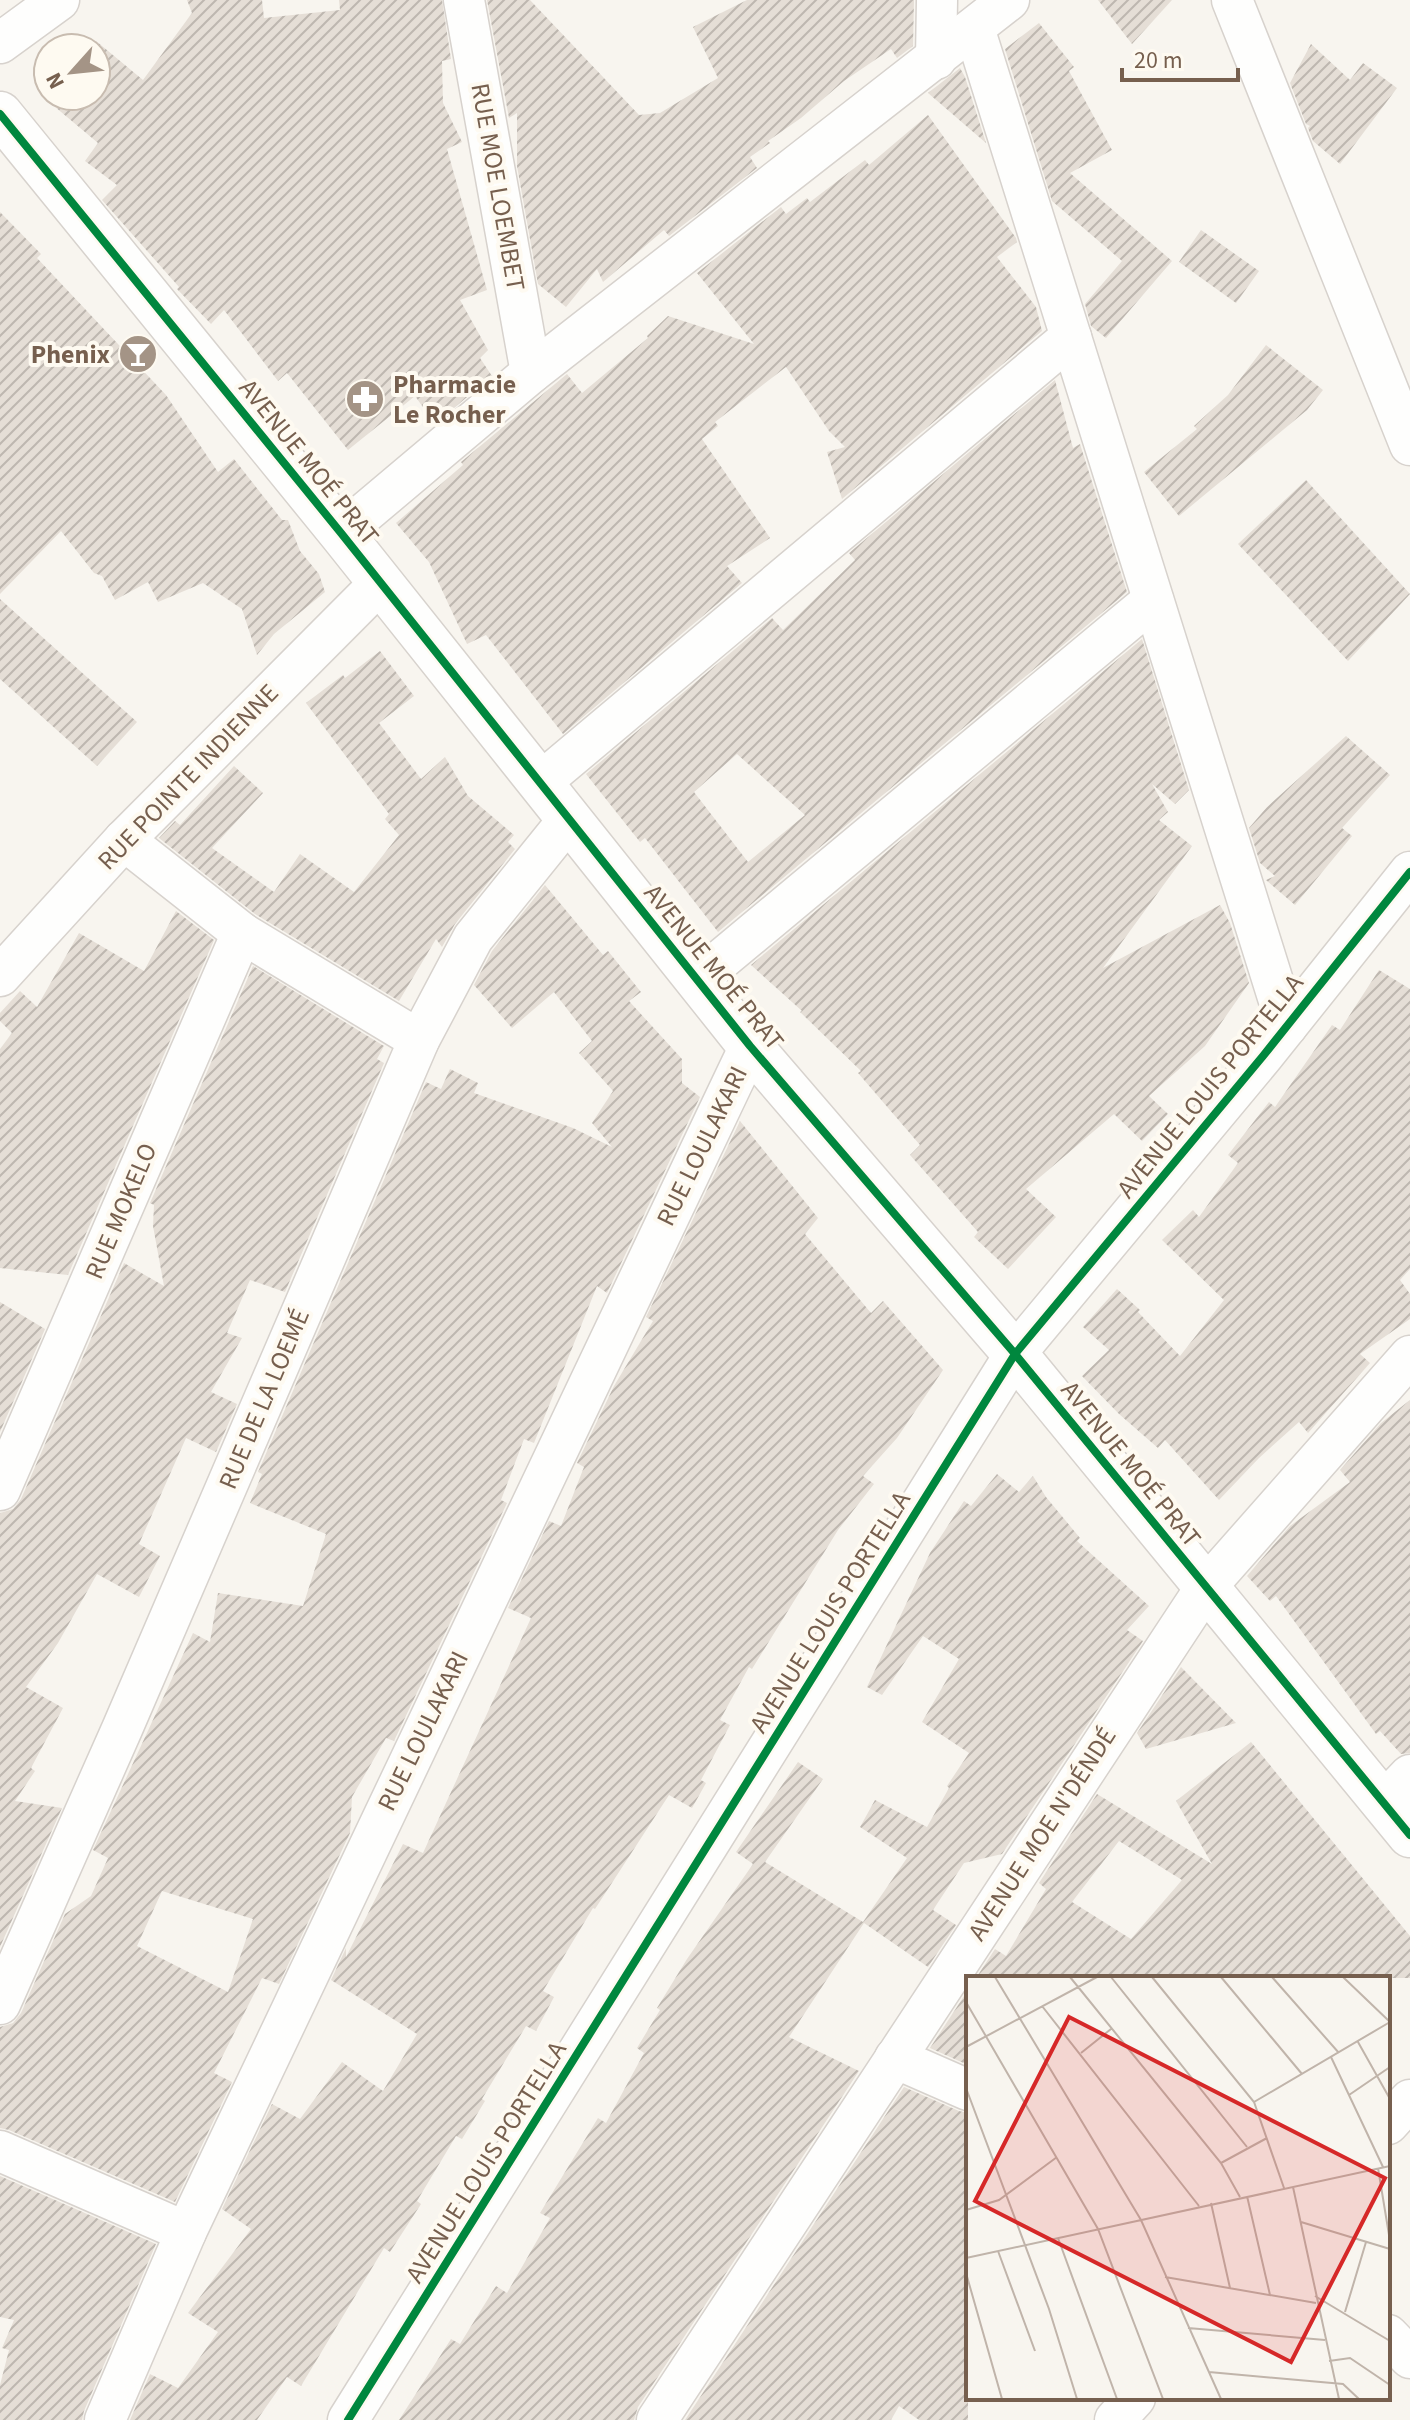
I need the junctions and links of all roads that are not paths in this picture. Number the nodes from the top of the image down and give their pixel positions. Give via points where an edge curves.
1 (59, 0) edge
2 (464, 0) edge
3 (937, 0) edge
4 (1009, 0) edge
5 (1232, 0) edge
6 (974, 28) junction
7 (0, 43) edge
8 (936, 59) junction
9 (0, 114) edge
10 (1071, 337) junction
11 (531, 373) junction
12 (1410, 445) edge
13 (341, 533) junction
14 (381, 582) junction
15 (1153, 600) junction
16 (541, 782) junction
17 (569, 819) junction
18 (124, 840) junction
19 (1410, 872) edge
20 (242, 933) junction
21 (0, 976) edge
22 (698, 979) junction
23 (1287, 1026) junction
24 (419, 1040) junction
25 (750, 1046) junction
26 (1015, 1354) junction
27 (1410, 1356) edge
28 (0, 1490) edge
29 (1206, 1587) junction
30 (1401, 1804) edge
31 (0, 2004) edge
32 (895, 2058) junction
33 (966, 2089) edge
34 (1410, 2100) edge
35 (1390, 2122) edge
36 (0, 2151) edge
37 (186, 2232) junction
38 (1390, 2337) edge
39 (1410, 2358) edge
40 (1133, 2400) edge
41 (105, 2420) edge
42 (348, 2420) edge
43 (657, 2420) edge
44 (1115, 2420) edge

1 - 7 street
2 - 11 street, RUE MOE LOEMBET
3 - 8 street
4 - 6 street
5 - 12 street
6 - 8 street
6 - 10 street
8 - 11 street
9 - 13 street, AVENUE MOÉ PRAT
10 - 15 street
10 - 16 street
11 - 13 street
13 - 14 street, AVENUE MOÉ PRAT
14 - 16 street, AVENUE MOÉ PRAT
14 - 18 street, RUE POINTE INDIENNE
15 - 22 street
15 - 23 street
16 - 17 street, AVENUE MOÉ PRAT
17 - 22 street, AVENUE MOÉ PRAT
17 - 24 street, RUE DE LA LOEMÉ via 473,938
18 - 20 street
18 - 21 street, RUE POINTE INDIENNE
19 - 23 street, AVENUE LOUIS PORTELLA
20 - 24 street
20 - 28 street, RUE MOKELO
22 - 25 street, AVENUE MOÉ PRAT
23 - 26 street, AVENUE LOUIS PORTELLA
24 - 31 street, RUE DE LA LOEMÉ
25 - 26 street, AVENUE MOÉ PRAT
25 - 37 street, RUE LOULAKARI
26 - 29 street, AVENUE MOÉ PRAT
26 - 42 street, AVENUE LOUIS PORTELLA
27 - 29 street, AVENUE MOE N'DÉNDÉ
29 - 30 street, AVENUE MOÉ PRAT
29 - 32 street, AVENUE MOE N'DÉNDÉ
32 - 33 street
32 - 43 street, AVENUE MOE N'DÉNDÉ
34 - 35 street
36 - 37 street
37 - 41 street, RUE LOULAKARI
38 - 39 street
40 - 44 street

